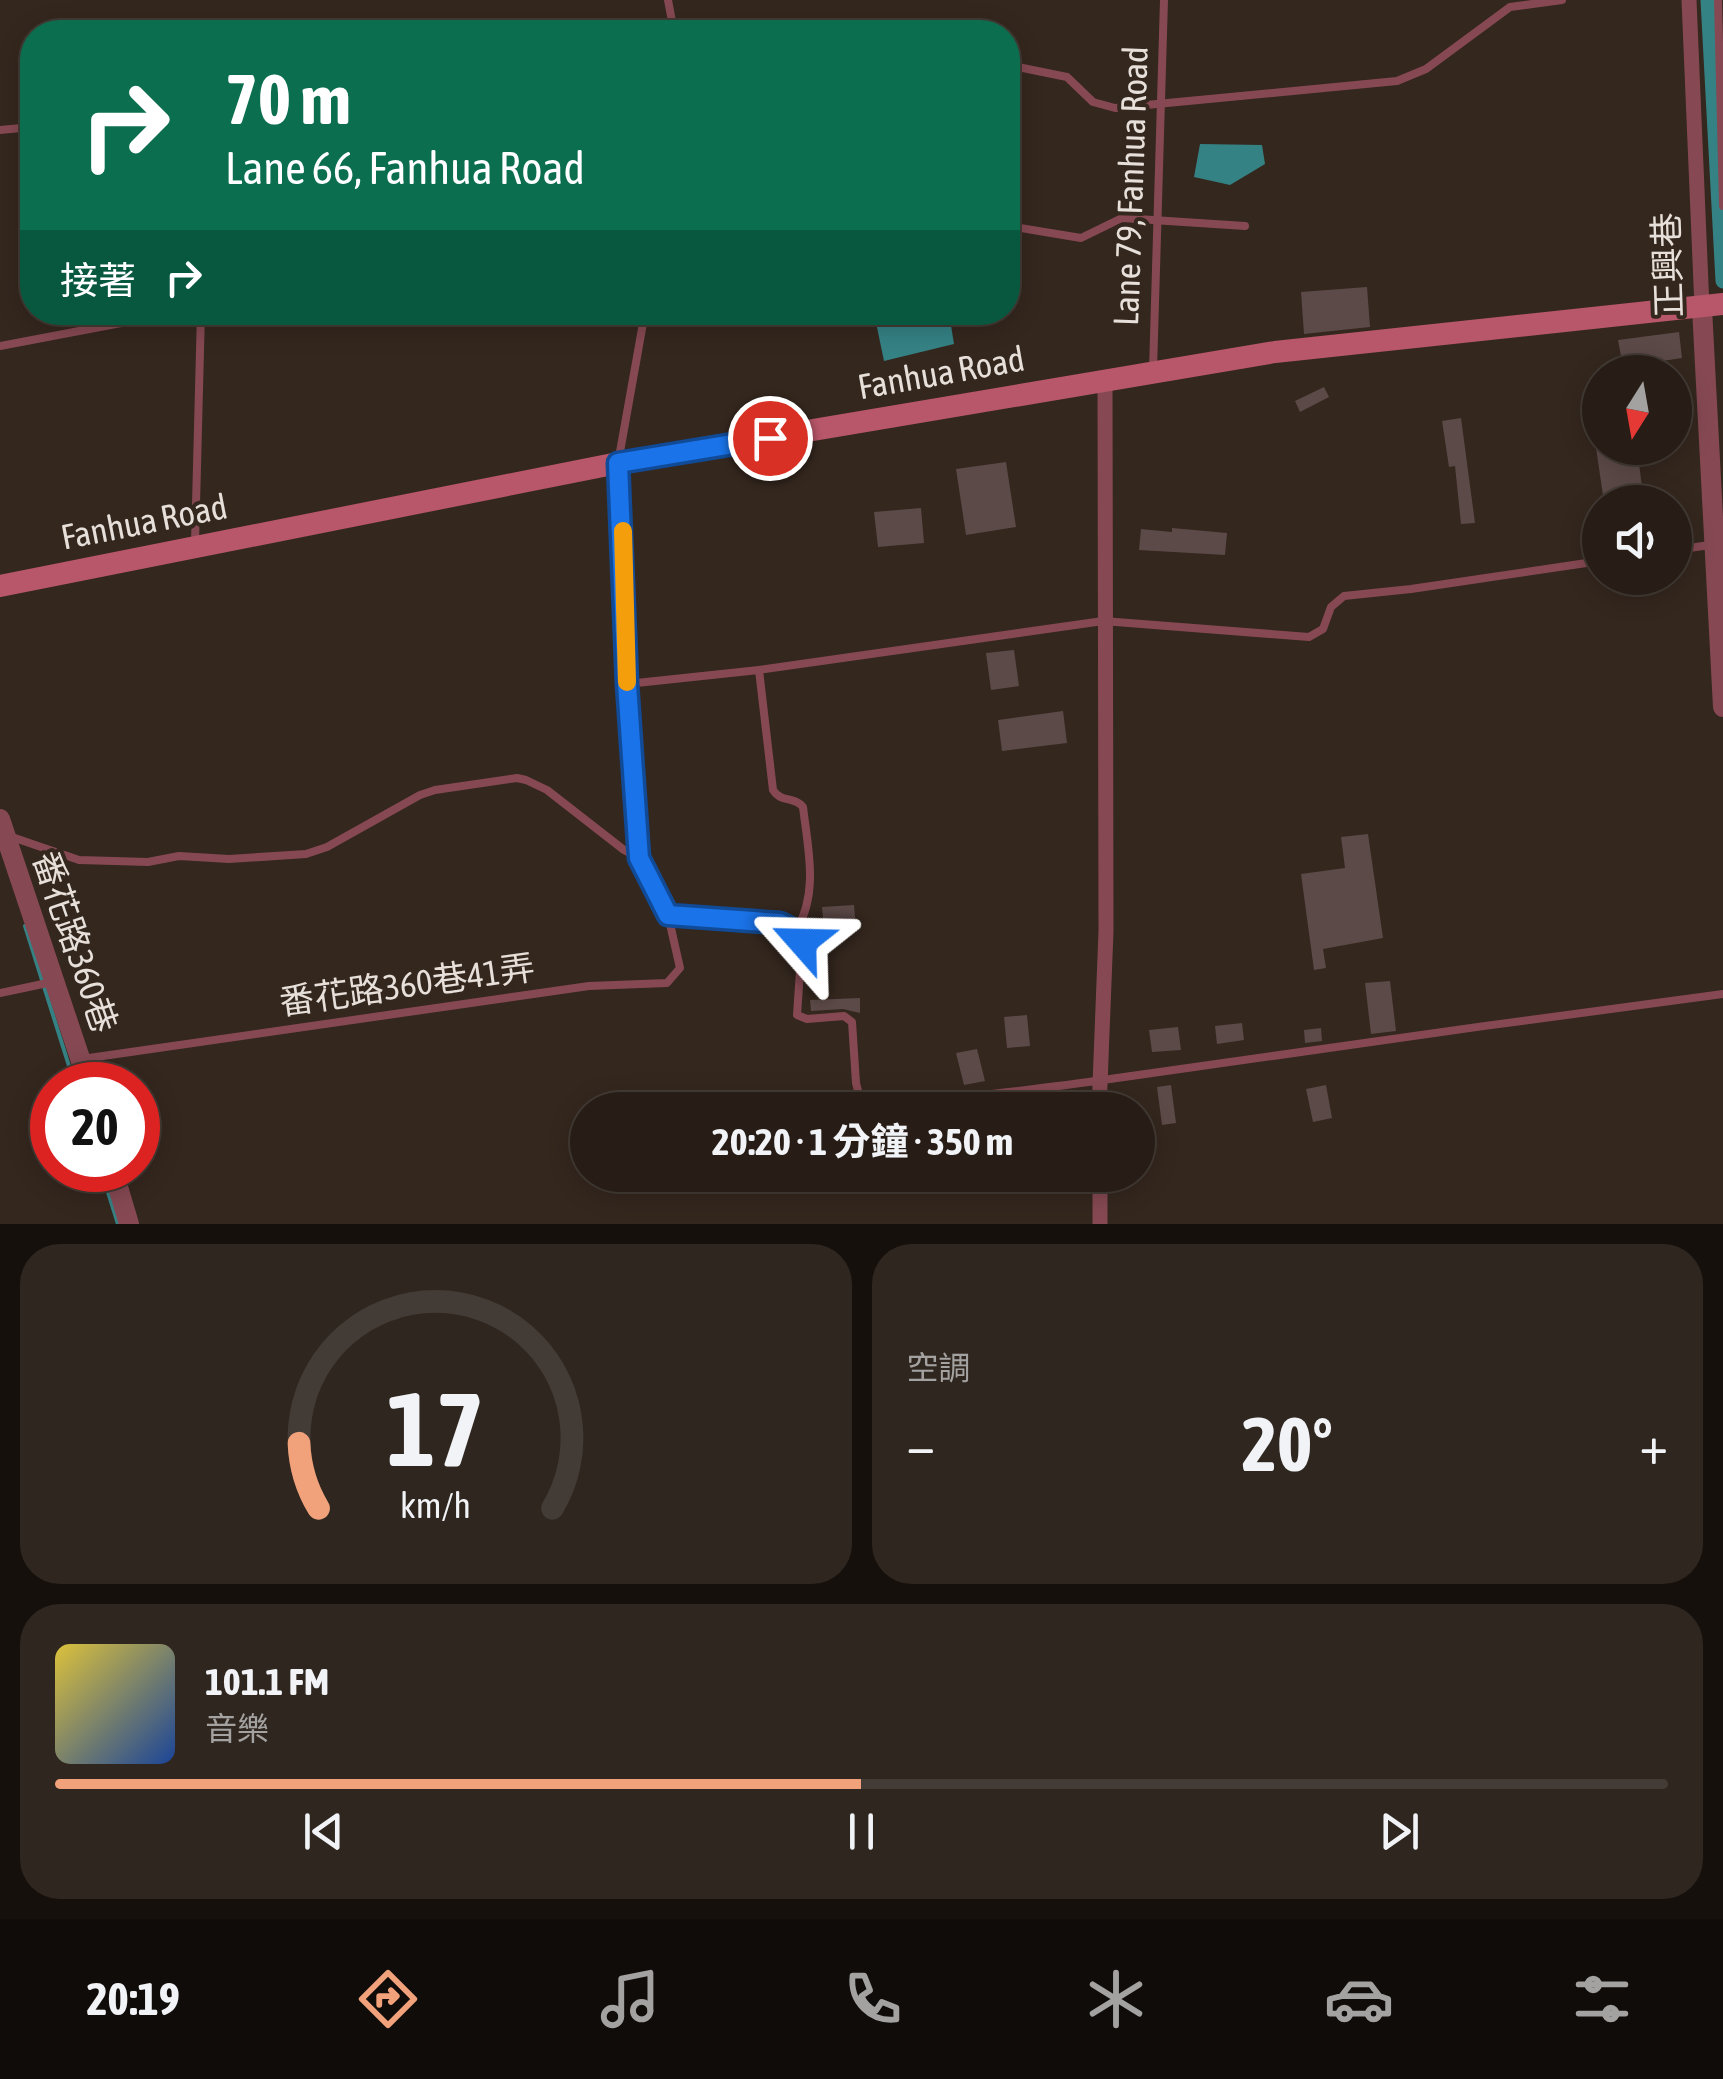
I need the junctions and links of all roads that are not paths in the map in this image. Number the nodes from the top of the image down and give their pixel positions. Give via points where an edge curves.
1 (1164, 0) edge
2 (1562, 0) edge
3 (1689, 0) edge
4 (1718, 0) edge
5 (1020, 67) edge
6 (1163, 104) junction
7 (1723, 206) edge
8 (1160, 220) junction
9 (1246, 226) dead end
10 (1020, 228) edge
11 (1712, 306) edge
12 (111, 325) edge
13 (201, 325) edge
14 (643, 325) edge
15 (0, 346) edge
16 (1153, 374) junction
17 (1104, 381) junction
18 (618, 463) junction
19 (1718, 543) edge
20 (196, 547) junction
21 (1692, 547) edge
22 (1582, 564) edge
23 (0, 586) edge
24 (1104, 621) junction
25 (759, 670) junction
26 (627, 684) junction
27 (1723, 706) edge
28 (2, 827) edge
29 (639, 858) junction
30 (668, 915) junction
31 (796, 931) junction
32 (52, 982) junction
33 (0, 993) edge
34 (1723, 994) edge
35 (81, 1059) junction
36 (82, 1062) edge
37 (1098, 1081) junction
38 (858, 1092) edge
39 (1000, 1092) edge
40 (1098, 1092) edge
41 (120, 1192) edge
42 (1100, 1192) edge
43 (129, 1224) edge
44 (1100, 1224) edge

1 - 6 lane, Lane 79, Fanhua Road
2 - 6 lane via 1510,7 1426,69 1397,81
3 - 11 street, 正興巷
4 - 7 lane
5 - 6 lane via 1067,77 1093,102 1115,108
6 - 8 lane, Lane 79, Fanhua Road
8 - 9 lane
8 - 10 lane via 1122,218 1081,238
8 - 16 lane, Lane 79, Fanhua Road
11 - 16 main road, Fanhua Road via 1276,352
11 - 19 street, 正興巷
12 - 15 lane
13 - 20 lane
14 - 18 lane
16 - 17 main road, Fanhua Road
17 - 18 main road, Fanhua Road
17 - 24 street
18 - 20 main road, Fanhua Road
18 - 26 lane
19 - 21 lane
19 - 27 street, 正興巷
20 - 23 main road, Fanhua Road
22 - 24 lane via 1344,596 1331,606 1323,629 1309,637
24 - 25 lane
24 - 37 street via 1106,930
25 - 26 lane
25 - 31 lane via 773,790 803,807 812,885
26 - 29 lane
28 - 29 lane via 79,860 306,854 420,795 516,778 548,790
28 - 32 street, 番花路360巷
29 - 30 lane
30 - 31 lane via 780,923
30 - 35 lane, 番花路360巷41弄 via 680,968 667,984 589,986
31 - 38 lane via 802,942 797,1015 852,1022
32 - 33 lane
32 - 35 street, 番花路360巷
34 - 37 lane
35 - 36 street, 番花路360巷
37 - 39 lane
37 - 40 street
41 - 43 street
42 - 44 street

